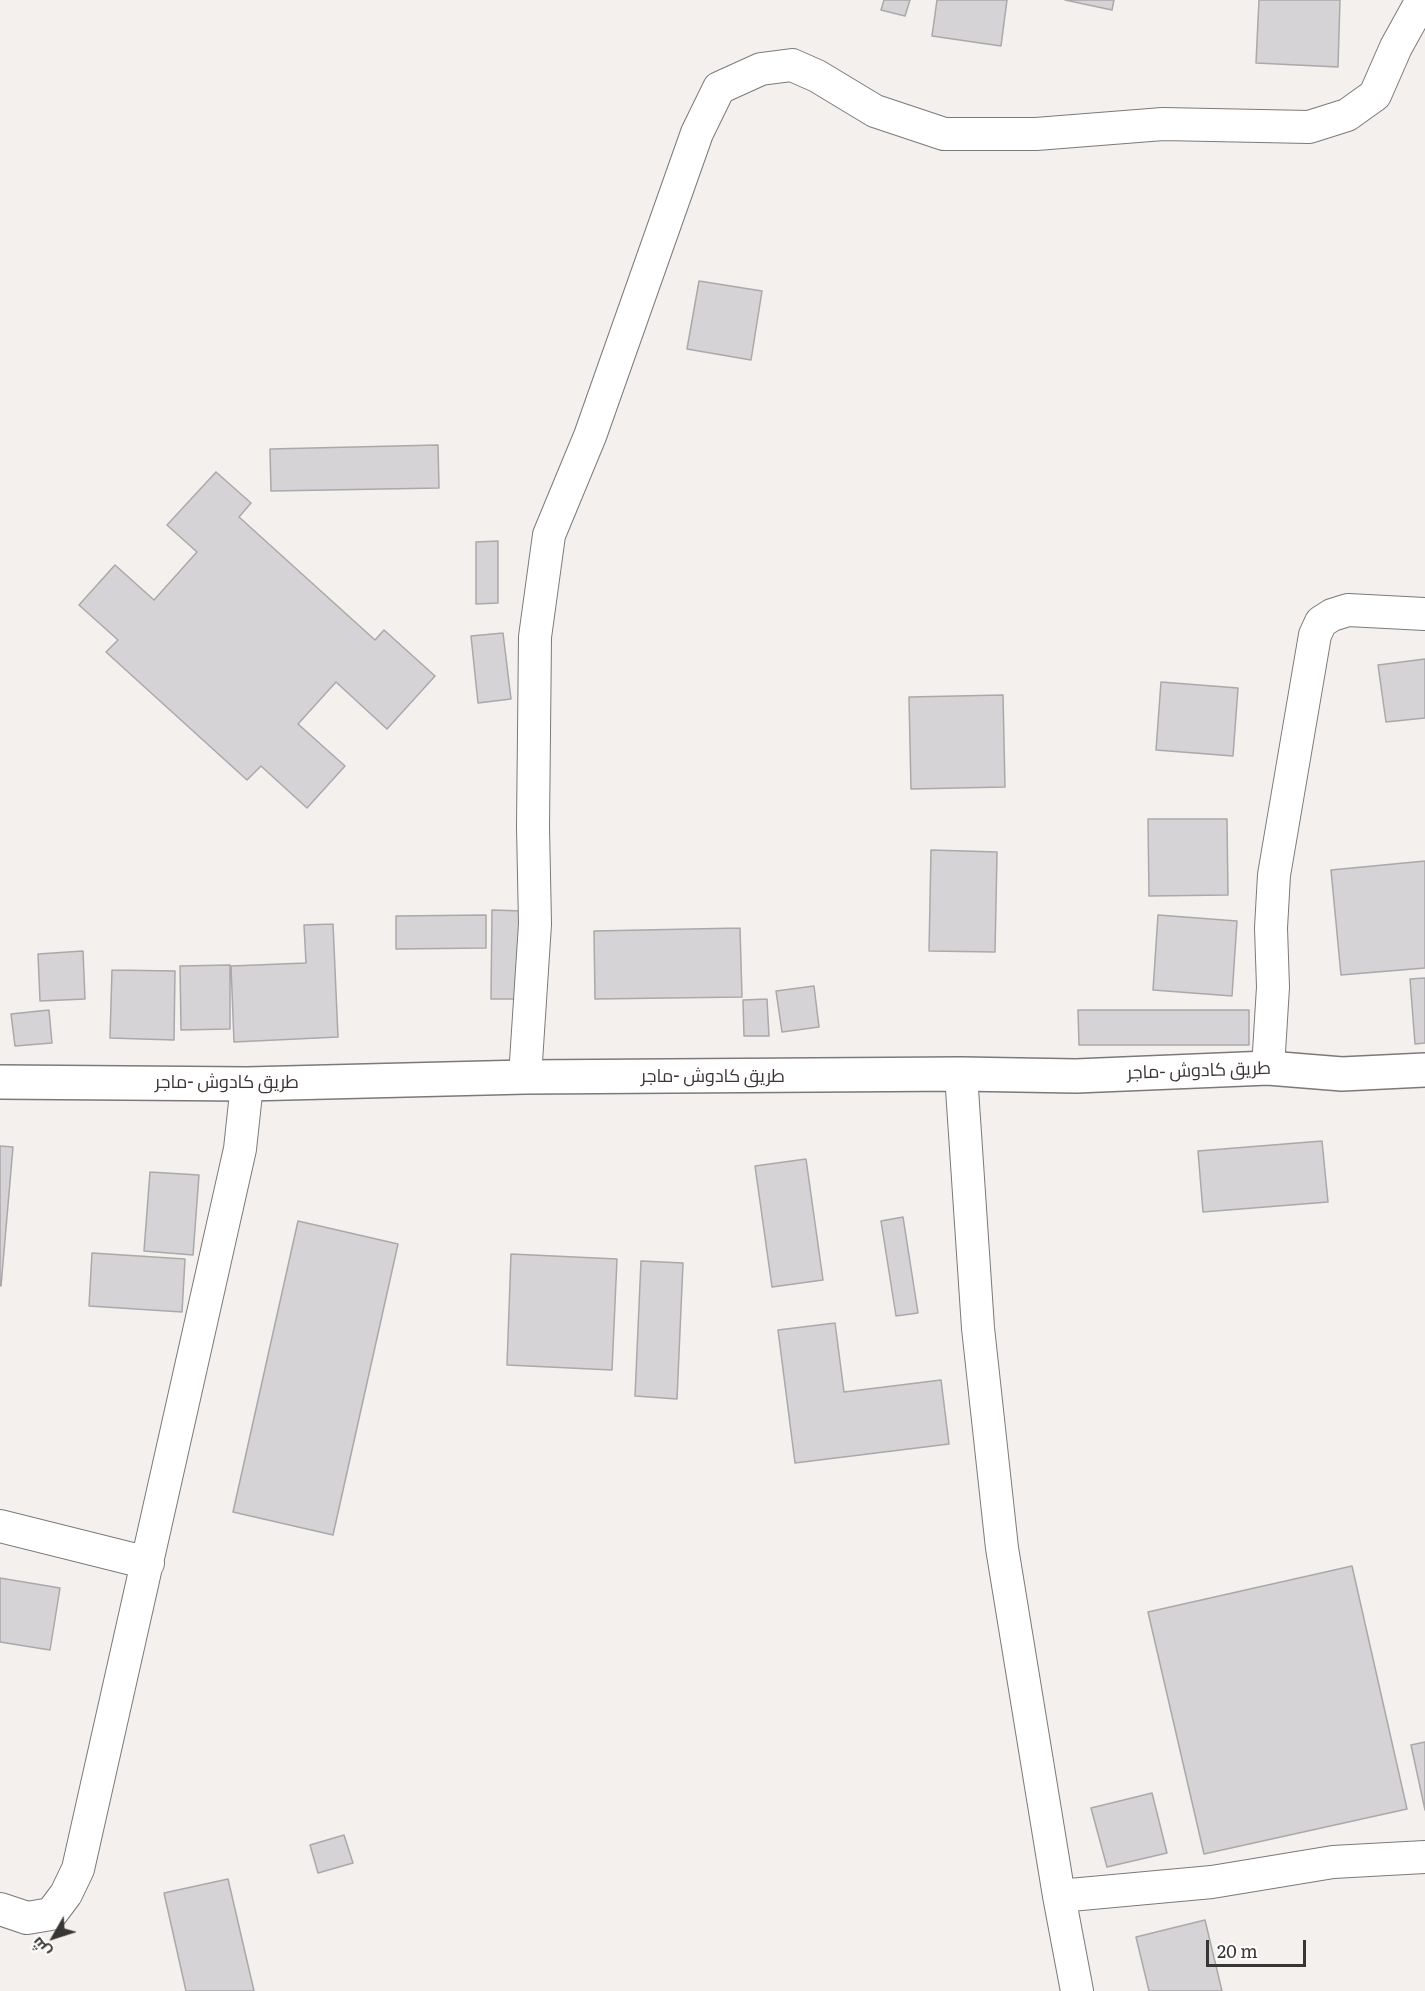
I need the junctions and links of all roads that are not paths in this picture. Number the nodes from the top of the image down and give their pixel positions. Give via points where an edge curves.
1 (1422, 0) edge
2 (1425, 614) edge
3 (1268, 1068) junction
4 (1425, 1070) edge
5 (961, 1074) junction
6 (525, 1077) junction
7 (0, 1082) edge
8 (247, 1084) junction
9 (0, 1526) edge
10 (148, 1563) junction
11 (1425, 1857) edge
12 (1059, 1896) junction
13 (0, 1910) edge
14 (1077, 1991) edge

1 - 6 street via 1375,95 1347,115 1309,127 1163,123 1036,134 944,134 875,111 792,65 760,69 718,88 697,133 590,436 549,536 535,637 535,924
2 - 3 street via 1348,610 1321,622 1316,635 1275,875
3 - 4 highway, طريق كادوش -ماجر via 1342,1074
3 - 5 highway, طريق كادوش -ماجر via 1076,1076
5 - 6 highway, طريق كادوش -ماجر
5 - 12 street via 978,1328 1002,1548
6 - 8 highway, طريق كادوش -ماجر
7 - 8 highway, طريق كادوش -ماجر
8 - 10 street via 240,1149
9 - 10 street
10 - 13 street via 78,1869 51,1914 27,1918
11 - 12 street via 1333,1862 1212,1882
12 - 14 street

